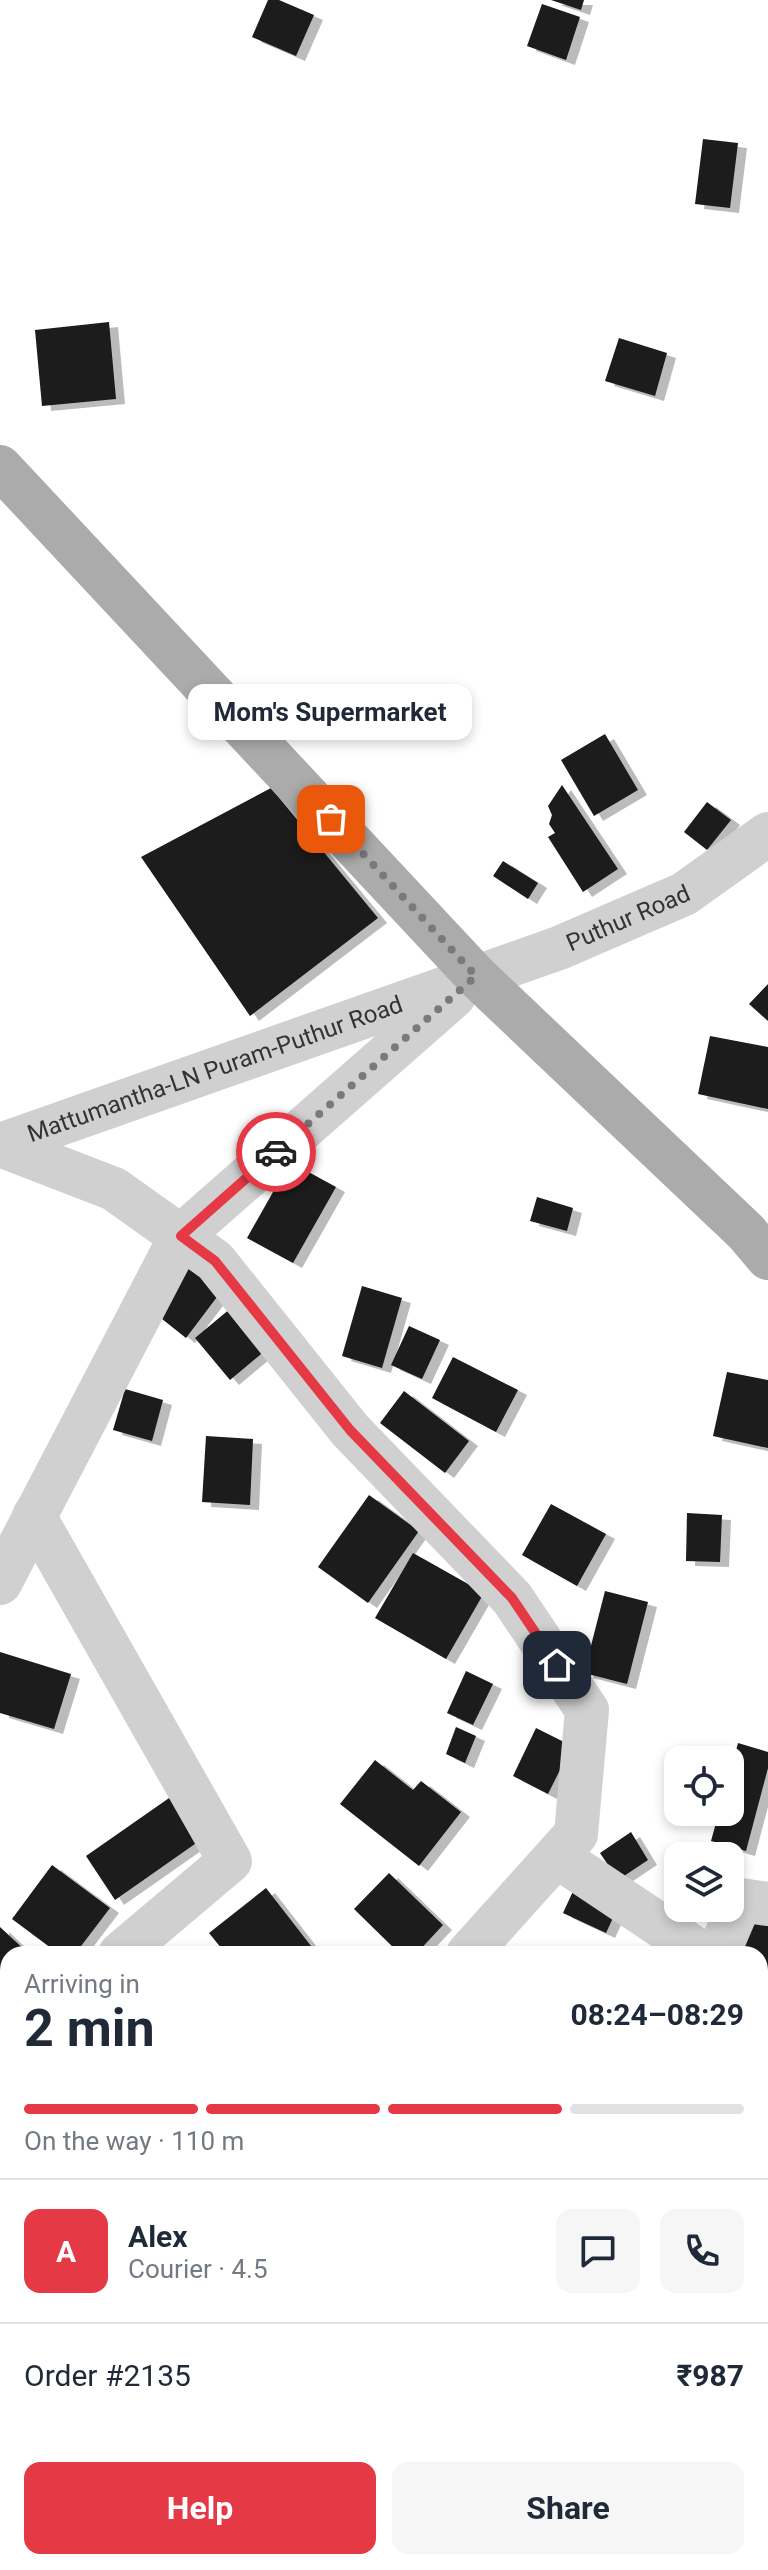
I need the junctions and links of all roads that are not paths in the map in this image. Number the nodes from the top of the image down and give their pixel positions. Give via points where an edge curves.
1 (0, 467) edge
2 (768, 834) edge
3 (476, 976) junction
4 (0, 1145) edge
5 (181, 1236) junction
6 (768, 1258) edge
7 (34, 1516) junction
8 (0, 1583) edge
9 (558, 1857) junction
10 (768, 1904) edge
11 (129, 1946) edge
12 (475, 1946) edge
13 (691, 1946) edge
14 (721, 1946) edge

1 - 3 main road
2 - 3 street, Puthur Road via 684,894 559,948
3 - 4 street, Mattumantha-LN Puram-Puthur Road
3 - 5 street
3 - 6 main road
4 - 5 street via 114,1189
5 - 7 street
5 - 9 street via 215,1261 350,1430 512,1598 587,1710 576,1834
7 - 8 street
7 - 11 street via 230,1861
9 - 12 street
9 - 13 street
10 - 14 street via 741,1900

